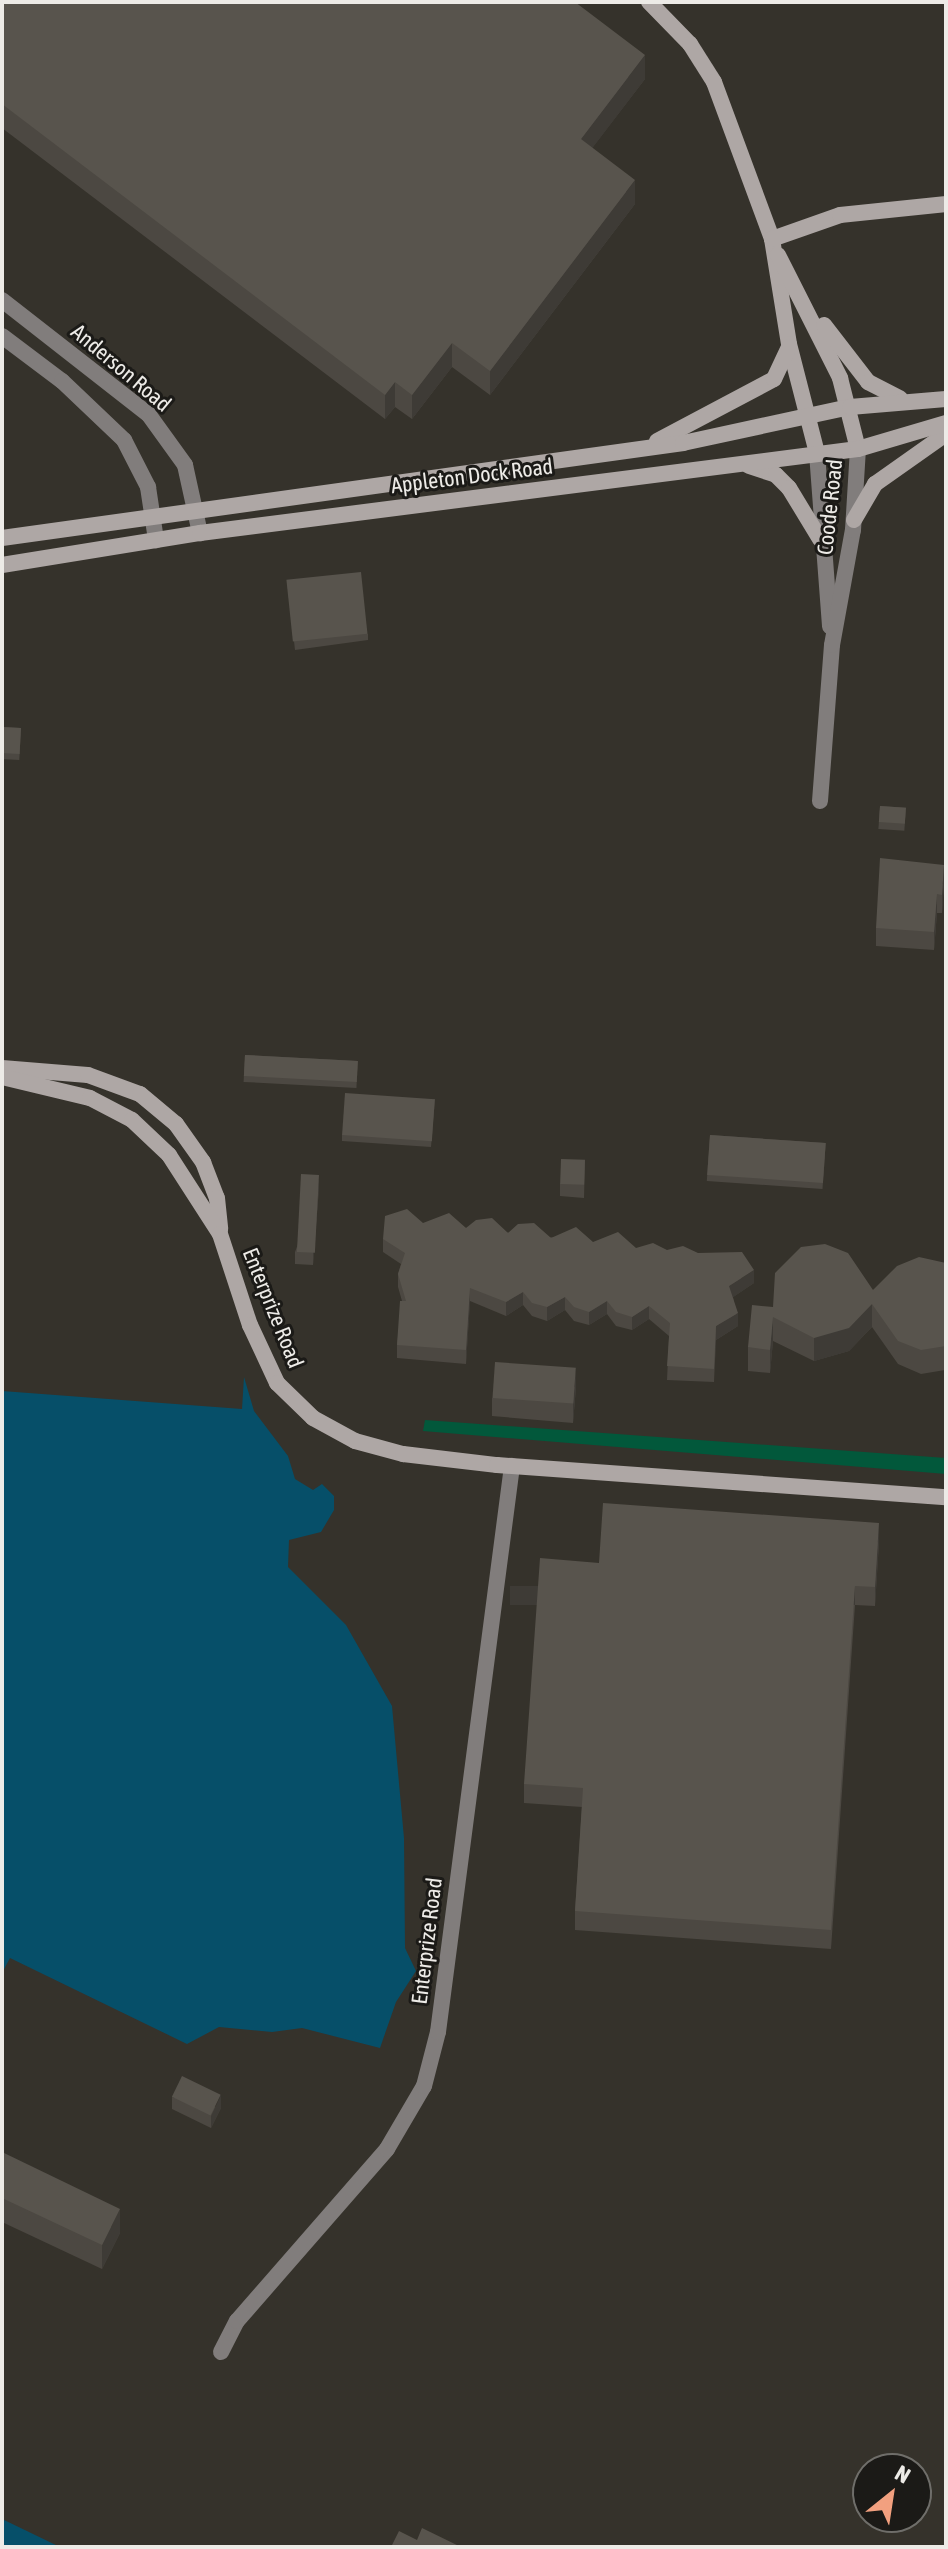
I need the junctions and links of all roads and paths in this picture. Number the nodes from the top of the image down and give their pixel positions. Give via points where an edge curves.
1 (649, 2) edge
2 (946, 204) edge
3 (773, 243) junction
4 (795, 284) junction
5 (2, 300) edge
6 (2, 336) edge
7 (789, 344) junction
8 (946, 399) edge
9 (915, 400) junction
10 (850, 407) junction
11 (808, 416) junction
12 (946, 423) edge
13 (946, 434) edge
14 (637, 449) junction
15 (858, 449) junction
16 (817, 453) junction
17 (740, 465) junction
18 (196, 508) junction
19 (152, 515) junction
20 (854, 520) junction
21 (200, 533) junction
22 (2, 538) edge
23 (820, 539) junction
24 (156, 540) junction
25 (2, 565) edge
26 (832, 645) junction
27 (820, 801) dead end
28 (2, 1068) edge
29 (2, 1077) edge
30 (220, 1234) junction
31 (512, 1466) junction
32 (946, 1497) edge
33 (221, 2352) dead end

1 - 3 street, Coode Road via 690,44 714,82
2 - 3 street via 840,215
3 - 4 street, Coode Road
3 - 7 street, Coode Road
4 - 9 street via 868,382 880,392
4 - 10 street, Coode Road
5 - 18 street, Anderson Road via 149,415 185,465
6 - 19 street via 72,389 124,440 140,463
7 - 11 street, Coode Road
7 - 14 street via 785,364 774,379
8 - 9 street, Appleton Dock Road
9 - 10 street, Appleton Dock Road
10 - 11 street, Appleton Dock Road
10 - 15 street, Coode Road
11 - 14 street, Appleton Dock Road
11 - 16 street, Coode Road
12 - 15 street, Appleton Dock Road
13 - 20 street via 875,484
14 - 18 street, Appleton Dock Road
15 - 16 street, Appleton Dock Road
15 - 20 street, Coode Road
16 - 17 street, Appleton Dock Road
16 - 23 street, Coode Road
17 - 21 street, Appleton Dock Road
17 - 23 street via 767,471 789,488
18 - 19 street, Appleton Dock Road
18 - 21 street, Anderson Road
19 - 22 street, Appleton Dock Road
19 - 24 street
20 - 26 street, Coode Road
21 - 24 street, Appleton Dock Road
23 - 26 street, Coode Road
24 - 25 street, Appleton Dock Road
26 - 27 street, Coode Road
28 - 30 street, Enterprize Road via 88,1075 140,1094 176,1124 203,1162 217,1198
29 - 30 street, Enterprize Road via 90,1098 132,1120 169,1155
30 - 31 street, Enterprize Road via 250,1325 277,1383 313,1418 355,1441 403,1454
31 - 32 street, Enterprize Road
31 - 33 street, Enterprize Road via 438,2032 424,2086 387,2149 237,2321

